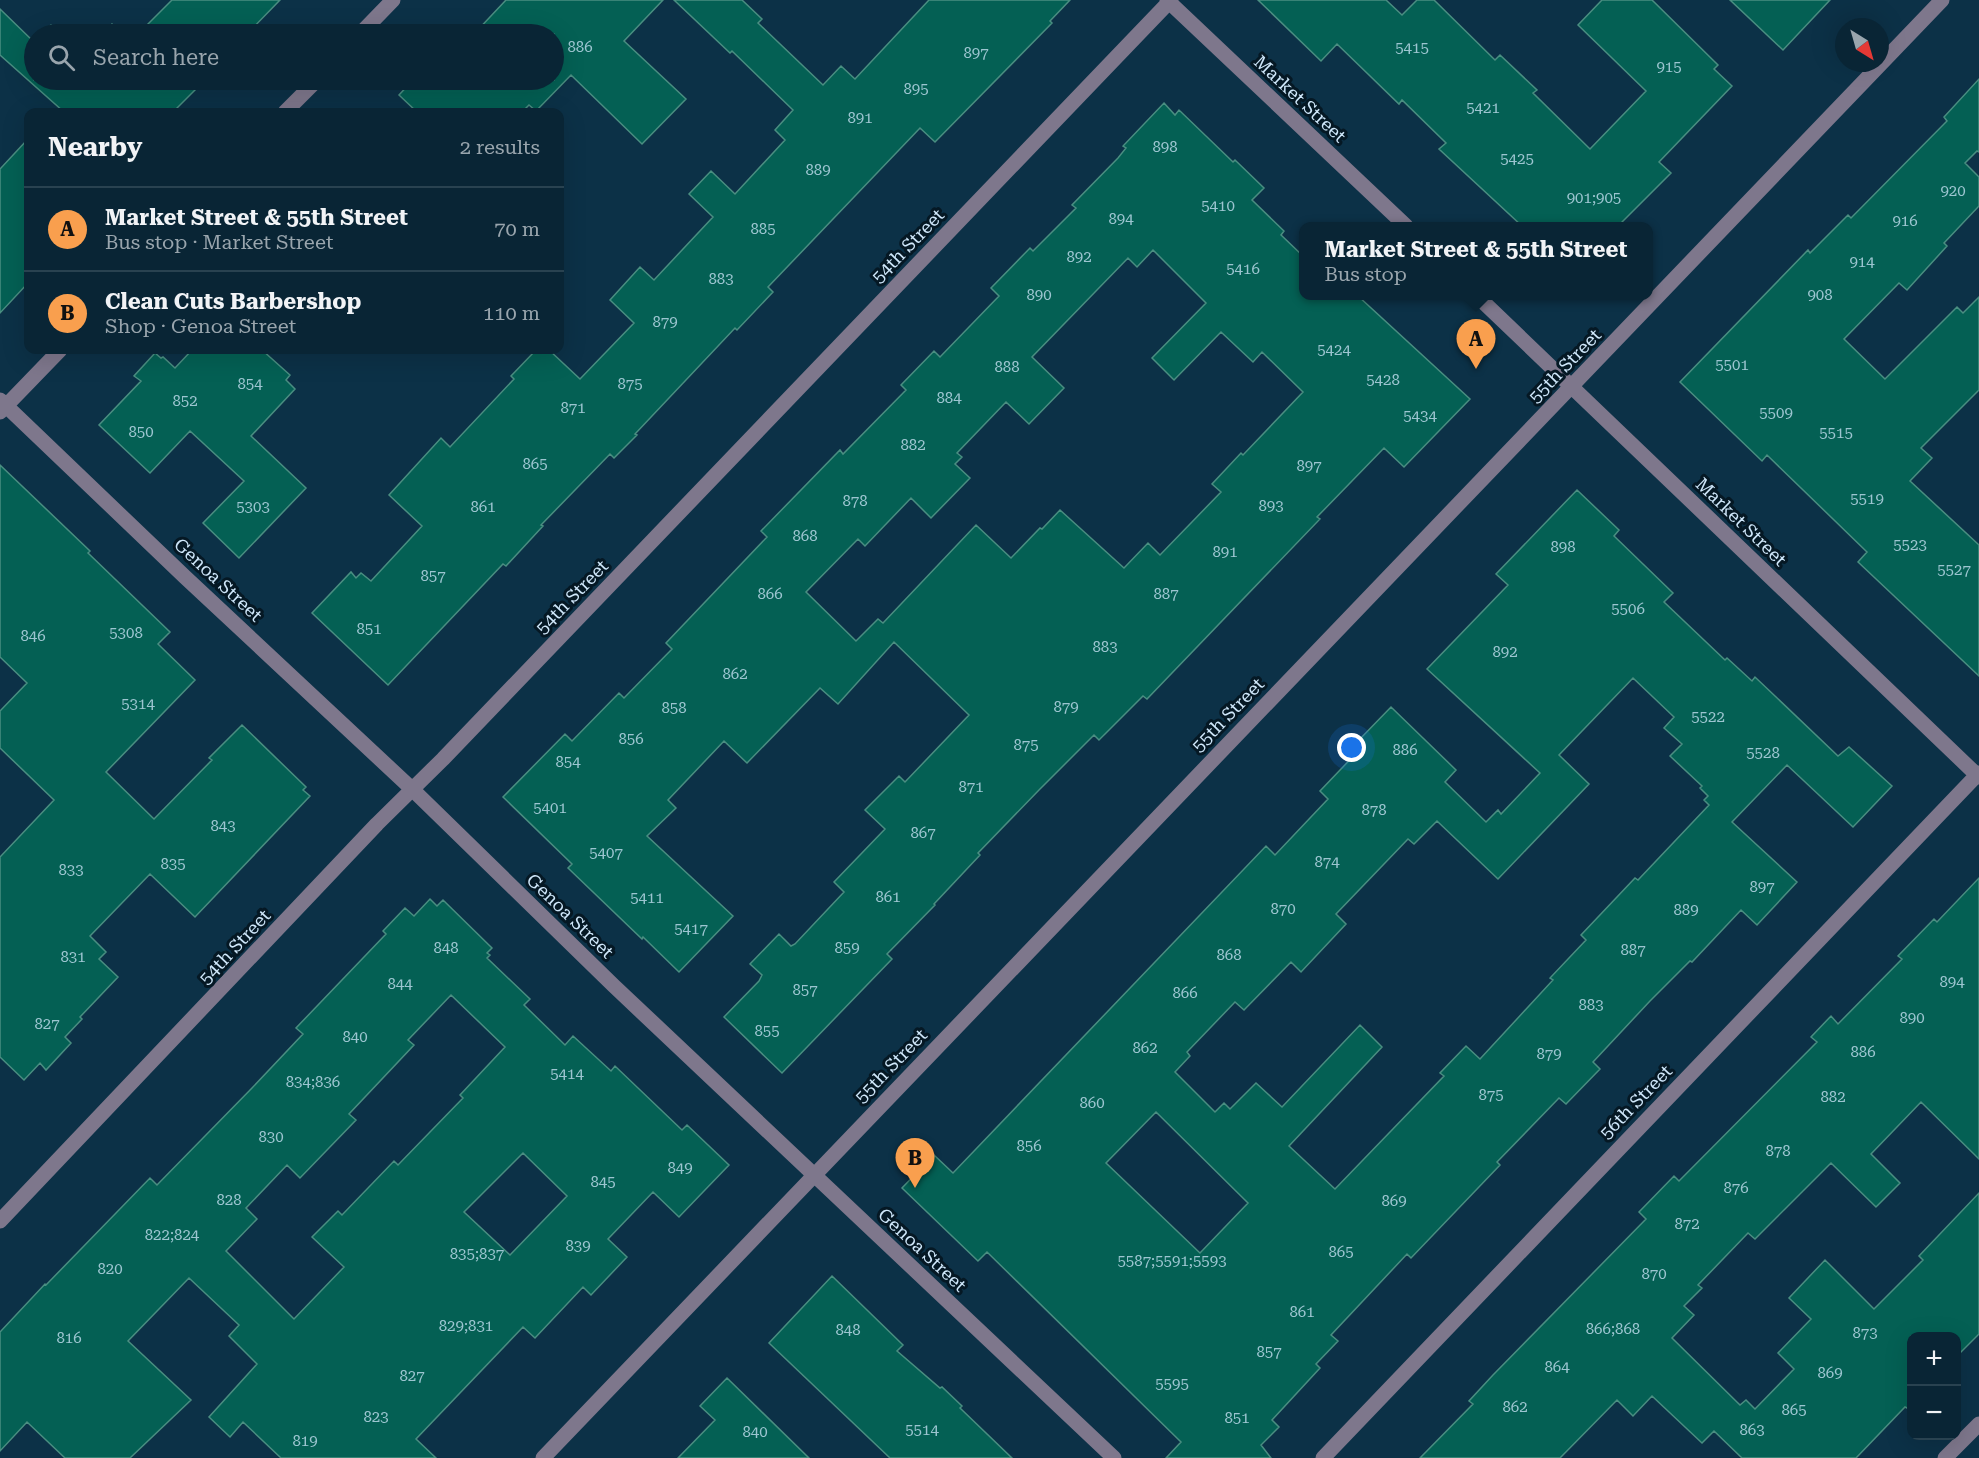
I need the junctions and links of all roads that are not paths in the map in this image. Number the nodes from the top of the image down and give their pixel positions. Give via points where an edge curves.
1 (393, 0) edge
2 (1942, 0) edge
3 (1169, 1) edge
4 (370, 24) edge
5 (307, 90) edge
6 (289, 108) edge
7 (1402, 222) edge
8 (1480, 300) edge
9 (56, 354) edge
10 (1572, 387) junction
11 (2, 406) edge
12 (1978, 775) edge
13 (412, 789) junction
14 (814, 1175) junction
15 (0, 1221) edge
16 (1979, 1424) edge
17 (543, 1458) edge
18 (1114, 1458) edge
19 (1323, 1458) edge
20 (1945, 1458) edge

1 - 4 street
2 - 10 street, 55th Street
3 - 7 street, Market Street
3 - 13 street, 54th Street
5 - 6 street
8 - 10 street, Market Street
9 - 11 street
10 - 12 street, Market Street
10 - 14 street, 55th Street
11 - 13 street, Genoa Street
12 - 19 street, 56th Street
13 - 14 street, Genoa Street
13 - 15 street, 54th Street
14 - 17 street, 55th Street
14 - 18 street, Genoa Street
16 - 20 street

